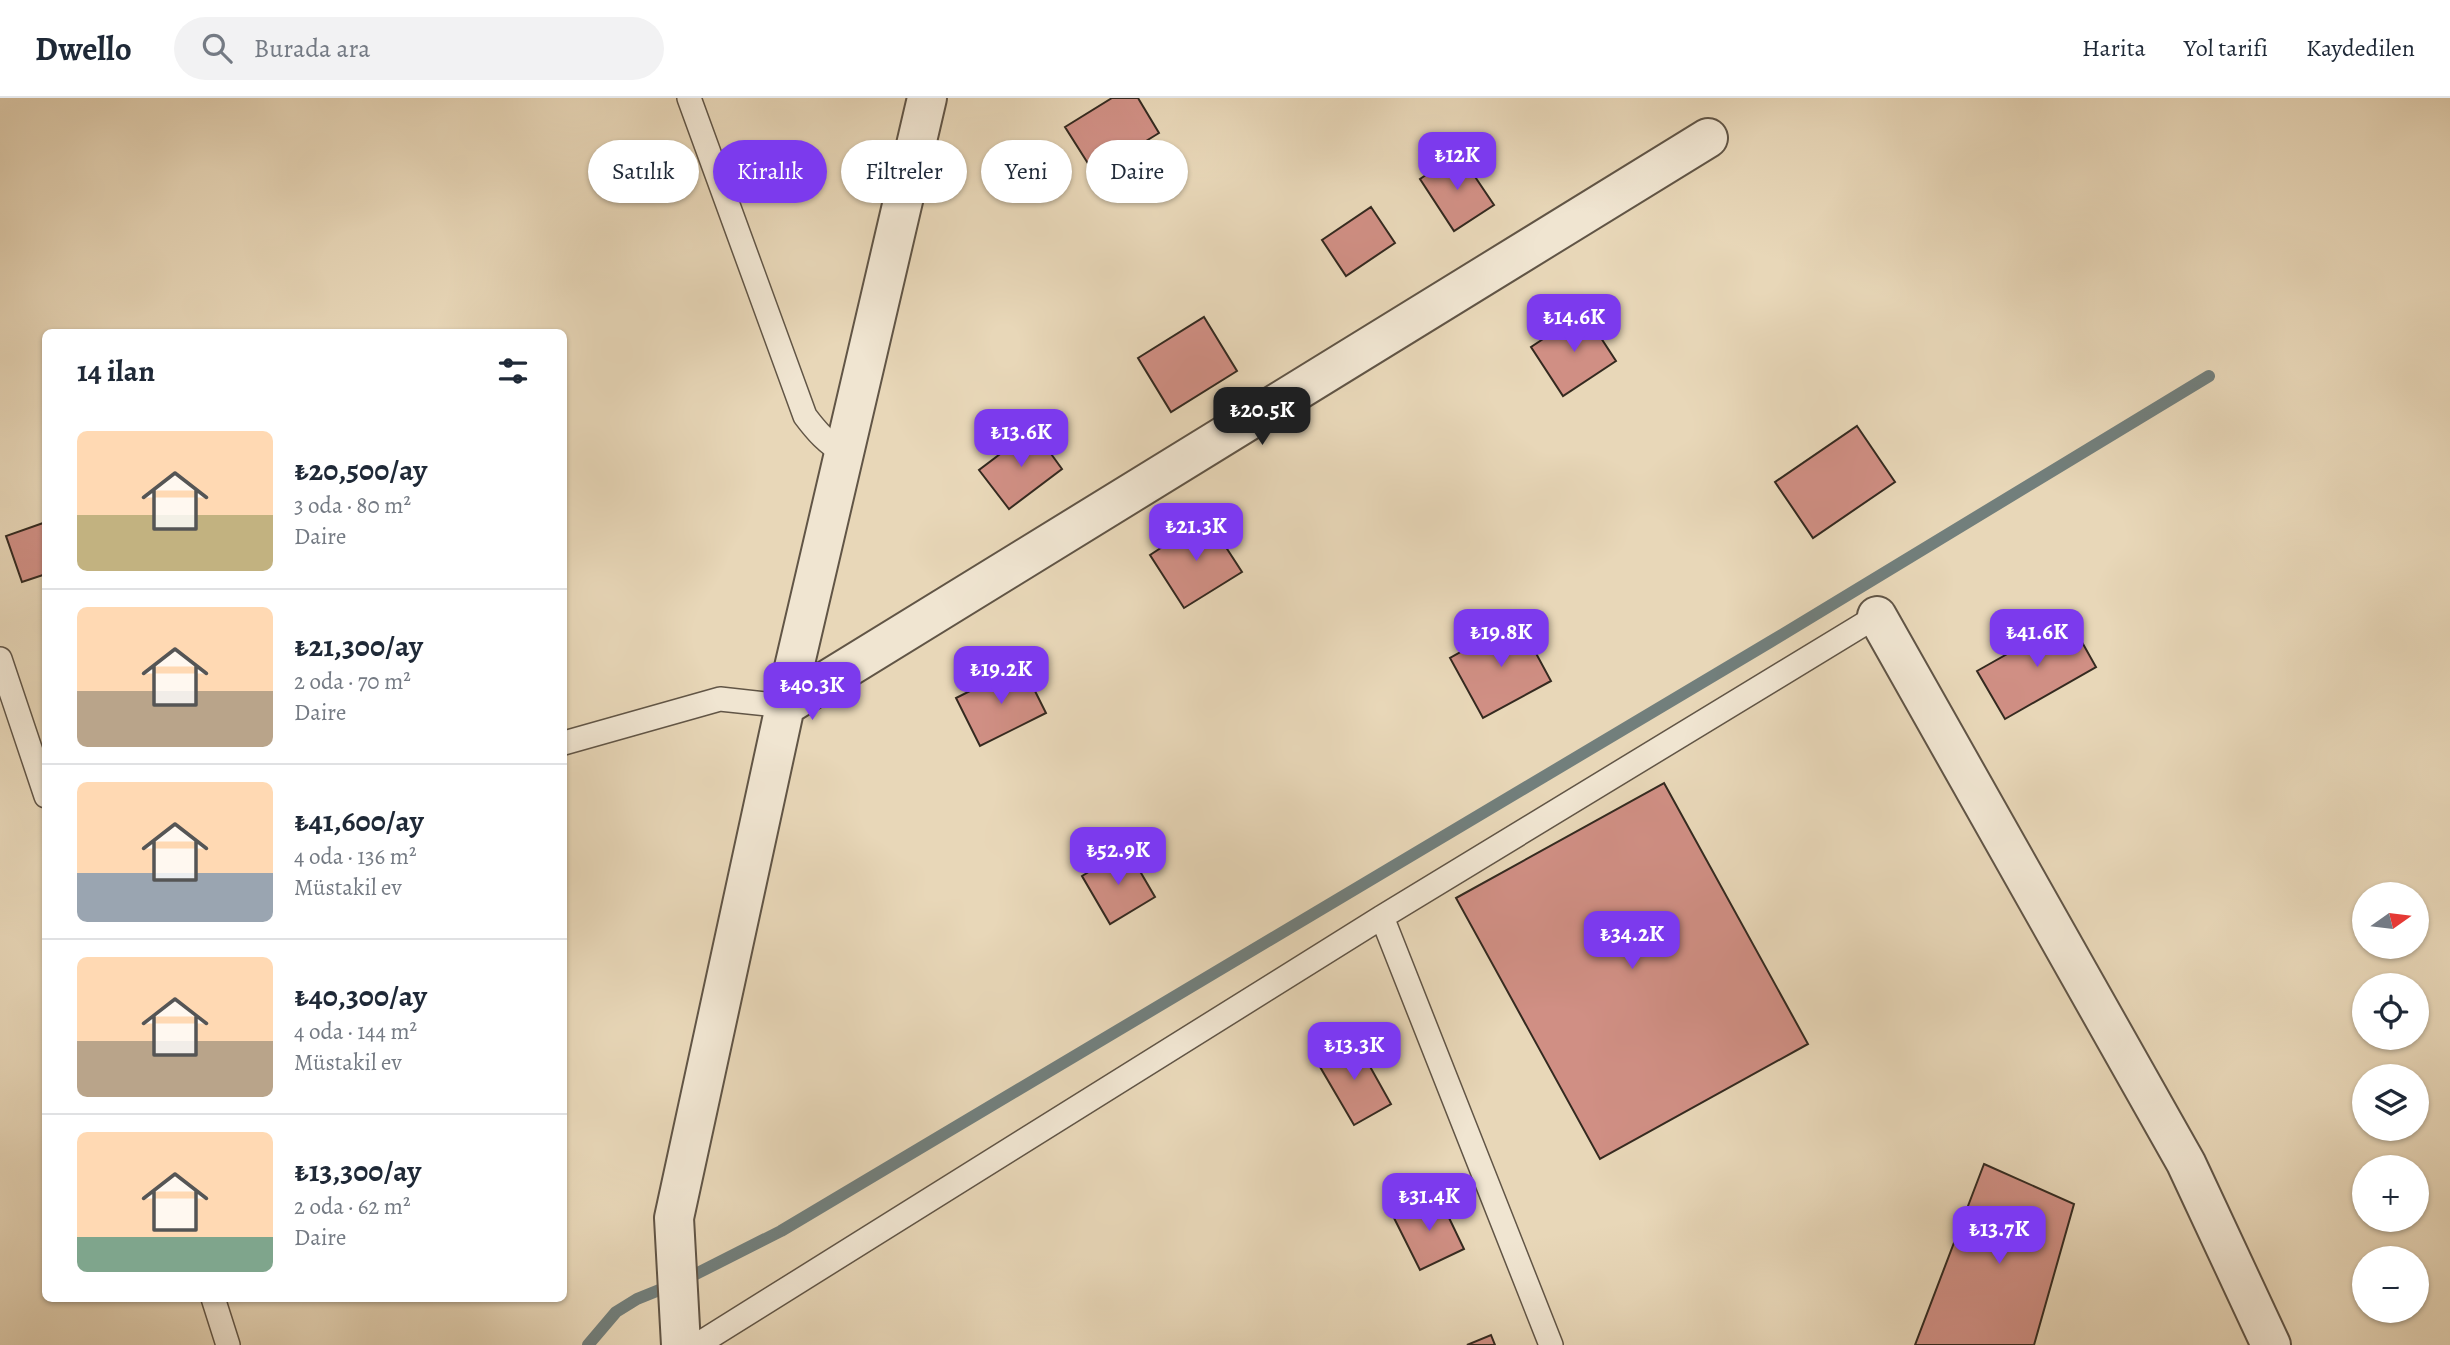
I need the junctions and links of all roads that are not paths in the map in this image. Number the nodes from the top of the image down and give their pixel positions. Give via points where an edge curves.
1 (689, 98) edge
2 (927, 98) edge
3 (1708, 138) dead end
4 (844, 453) junction
5 (1877, 616) joint
6 (0, 659) edge
7 (785, 706) junction
8 (567, 742) edge
9 (42, 784) edge
10 (1382, 918) junction
11 (214, 1302) edge
12 (228, 1345) edge
13 (681, 1345) edge
14 (697, 1345) edge
15 (1551, 1345) edge
16 (2271, 1345) edge

1 - 4 lane via 805,416 816,432
2 - 4 street
3 - 7 street
4 - 7 street
5 - 10 lane
5 - 16 street via 2186,1163
6 - 9 lane
7 - 8 lane via 720,699
7 - 13 street via 674,1218
10 - 14 lane
10 - 15 lane
11 - 12 lane

